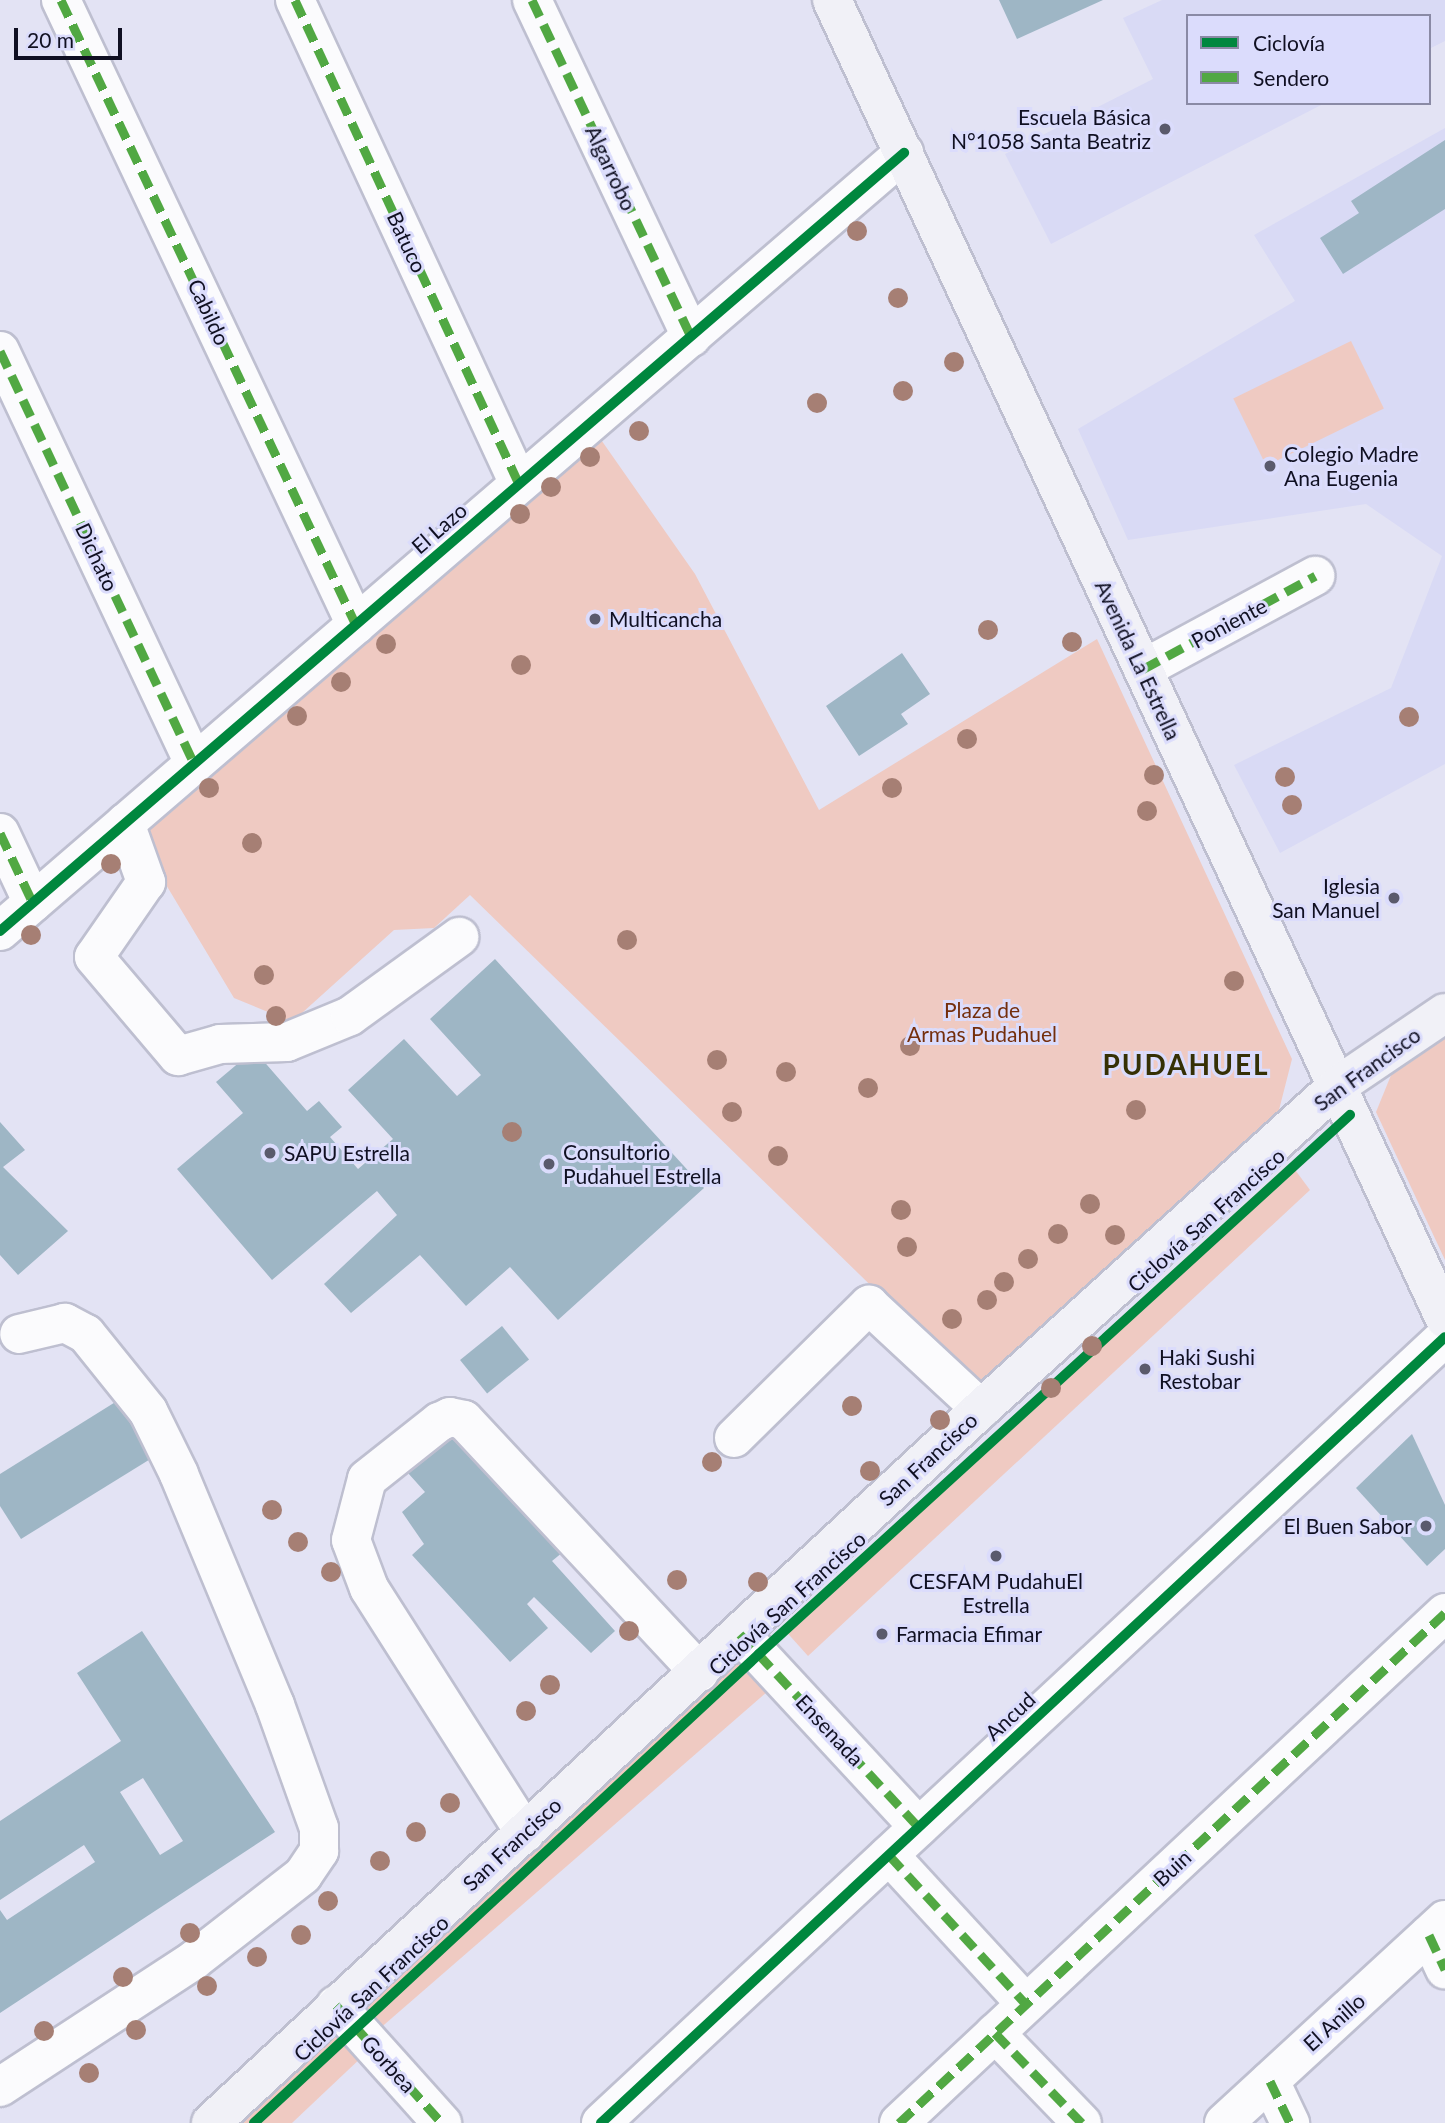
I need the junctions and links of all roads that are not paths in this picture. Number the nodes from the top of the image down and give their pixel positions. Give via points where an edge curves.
1 (61, 0) edge
2 (295, 0) edge
3 (532, 0) edge
4 (832, 0) edge
5 (904, 153) junction
6 (691, 337) junction
7 (0, 351) edge
8 (519, 484) junction
9 (1315, 576) dead end
10 (356, 625) junction
11 (1143, 669) junction
12 (194, 764) junction
13 (125, 823) junction
14 (0, 833) edge
15 (33, 903) junction
16 (0, 931) edge
17 (459, 937) dead end
18 (1445, 1013) edge
19 (1337, 1086) junction
20 (1445, 1319) edge
21 (19, 1334) dead end
22 (1445, 1337) edge
23 (981, 1409) junction
24 (734, 1438) dead end
25 (1445, 1613) edge
26 (740, 1634) junction
27 (699, 1672) junction
28 (919, 1827) junction
29 (525, 1832) junction
30 (889, 1855) junction
31 (1437, 1928) edge
32 (1445, 1970) edge
33 (1026, 2004) junction
34 (336, 2005) junction
35 (995, 2034) junction
36 (1270, 2081) junction
37 (0, 2087) edge
38 (211, 2123) edge
39 (442, 2123) edge
40 (601, 2123) edge
41 (899, 2123) edge
42 (1082, 2123) edge
43 (1224, 2123) edge
44 (1290, 2123) edge

1 - 10 street, Cabildo
2 - 8 street, Batuco
3 - 6 street, Algarrobo
4 - 5 main road, Avenida La Estrella
5 - 6 street, El Lazo
5 - 11 main road, Avenida La Estrella
6 - 8 street, El Lazo
7 - 12 street, Dichato
8 - 10 street, El Lazo
9 - 11 street, Poniente
10 - 12 street, El Lazo
11 - 19 main road, Avenida La Estrella
12 - 13 street, El Lazo
13 - 15 street, El Lazo
13 - 17 street via 146,882 94,957 178,1056 220,1044 287,1042 350,1016
14 - 15 street
15 - 16 street, El Lazo
18 - 19 main road, San Francisco
19 - 20 main road, Avenida La Estrella
19 - 23 main road, San Francisco
21 - 37 street via 65,1323 86,1334 148,1410 275,1705 318,1828 318,1851 303,1875 194,1960
22 - 28 street, Ancud
23 - 24 street via 869,1306
23 - 26 main road, San Francisco
25 - 33 street, Buin
26 - 27 main road, San Francisco
26 - 28 street, Ensenada
27 - 29 main road, San Francisco
27 - 29 street via 464,1420 450,1417 439,1422 367,1479 351,1540 369,1588
28 - 30 street, Ancud
29 - 34 main road, San Francisco
30 - 33 street
30 - 40 street, Ancud
31 - 32 street
31 - 36 street, El Anillo
33 - 35 street, Buin
34 - 38 main road, San Francisco
34 - 39 street, Gorbea
35 - 41 street, Buin
35 - 42 street
36 - 43 street, El Anillo
36 - 44 street

